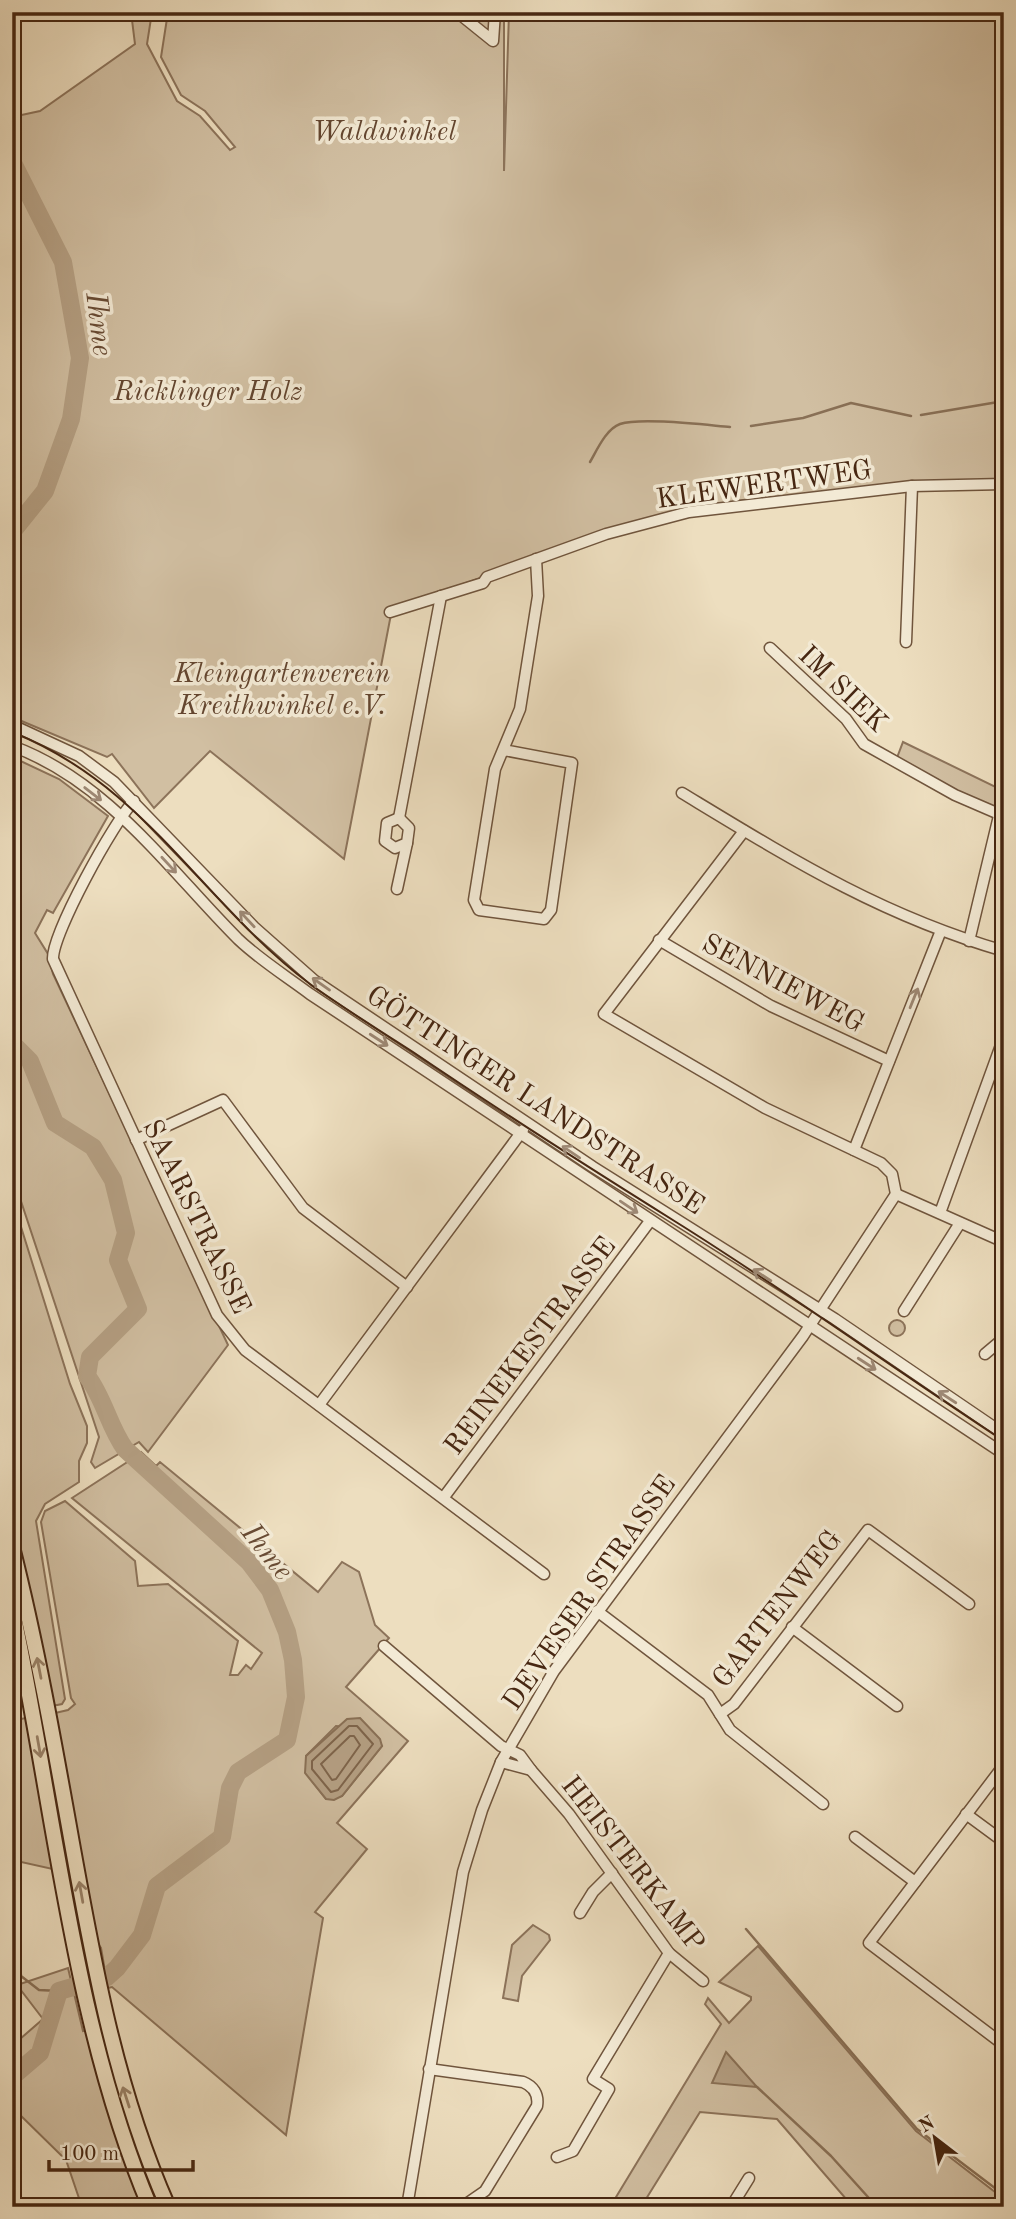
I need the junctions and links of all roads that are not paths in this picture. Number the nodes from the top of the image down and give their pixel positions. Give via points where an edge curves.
1 (457, 12) edge
2 (495, 12) edge
3 (1004, 484) edge
4 (912, 485) junction
5 (536, 559) junction
6 (441, 596) junction
7 (390, 612) dead end
8 (906, 642) dead end
9 (770, 648) dead end
10 (12, 725) edge
11 (12, 746) edge
12 (504, 750) junction
13 (682, 793) dead end
14 (1004, 795) edge
15 (134, 801) junction
16 (999, 814) junction
17 (121, 817) junction
18 (399, 818) junction
19 (744, 831) junction
20 (407, 844) junction
21 (397, 889) dead end
22 (940, 933) junction
23 (659, 940) junction
24 (969, 941) junction
25 (1004, 951) edge
26 (1004, 1037) edge
27 (889, 1061) junction
28 (528, 1123) junction
29 (521, 1134) junction
30 (136, 1140) junction
31 (854, 1150) junction
32 (896, 1194) junction
33 (940, 1213) junction
34 (650, 1221) junction
35 (960, 1223) junction
36 (1004, 1242) edge
37 (407, 1287) junction
38 (904, 1311) dead end
39 (814, 1320) junction
40 (1004, 1338) edge
41 (985, 1354) dead end
42 (319, 1405) junction
43 (1004, 1434) edge
44 (1004, 1454) edge
45 (444, 1497) junction
46 (12, 1547) edge
47 (544, 1574) dead end
48 (969, 1604) dead end
49 (12, 1608) edge
50 (597, 1611) junction
51 (792, 1627) junction
52 (384, 1646) dead end
53 (897, 1706) dead end
54 (720, 1714) junction
55 (508, 1749) junction
56 (501, 1762) junction
57 (1004, 1765) edge
58 (531, 1770) junction
59 (823, 1804) dead end
60 (966, 1814) junction
61 (855, 1837) dead end
62 (1004, 1842) edge
63 (612, 1873) junction
64 (915, 1882) junction
65 (580, 1913) dead end
66 (669, 1953) junction
67 (86, 1960) junction
68 (703, 1981) dead end
69 (94, 2000) junction
70 (1004, 2045) edge
71 (429, 2069) junction
72 (557, 2157) dead end
73 (749, 2178) dead end
74 (469, 2202) dead end
75 (150, 2207) edge
76 (168, 2207) edge
77 (407, 2207) edge
78 (731, 2207) edge

1 - 2 street via 493,41
3 - 4 street, KLEWERTWEG
4 - 5 street, KLEWERTWEG via 689,512
4 - 8 street
5 - 6 street, KLEWERTWEG
5 - 12 street via 538,596 522,696
6 - 7 street, KLEWERTWEG
6 - 18 street
9 - 16 street, IM SIEK via 846,719 864,744
10 - 15 street, GÖTTINGER LANDSTRASSE via 79,756
11 -> 17 street, GÖTTINGER LANDSTRASSE via 65,772
12 - 12 street via 495,769 475,906 544,919 551,910 572,763
13 - 19 street
14 - 16 street
15 - 17 street, SAARSTRASSE
28 -> 15 street, GÖTTINGER LANDSTRASSE via 297,965 254,927
16 - 24 street
17 -> 29 street, GÖTTINGER LANDSTRASSE via 256,954
17 - 30 street, SAARSTRASSE via 57,935 52,960
18 - 20 street via 409,828
18 - 20 street via 387,823 385,841 395,848
19 - 22 street via 855,895
19 - 23 street
20 - 21 street
22 - 24 street
27 -> 22 street
23 - 27 street, SENNIEWEG via 771,1006
23 - 31 street via 604,1014 746,1097
24 - 25 street
26 - 33 street
27 - 31 street
28 - 29 street
39 -> 28 street, GÖTTINGER LANDSTRASSE
29 -> 34 street, GÖTTINGER LANDSTRASSE
29 - 37 street
30 - 37 street via 223,1100 303,1208
30 - 42 street, SAARSTRASSE via 222,1324 245,1350
31 - 32 street via 892,1174
32 - 33 street
32 - 39 street, DEVESER STRASSE
33 - 35 street
34 - 39 street, GÖTTINGER LANDSTRASSE
34 - 45 street, REINEKESTRASSE
35 - 36 street
35 - 38 street
37 - 42 street
43 -> 39 street, GÖTTINGER LANDSTRASSE
39 -> 44 street, GÖTTINGER LANDSTRASSE
39 - 50 street, DEVESER STRASSE
40 - 41 street
42 - 45 street, SAARSTRASSE
45 - 47 street, SAARSTRASSE
67 -> 46 highway via 48,1713
48 - 51 street, GARTENWEG via 868,1530
49 -> 67 highway
50 - 54 street via 708,1695
50 - 55 street, DEVESER STRASSE via 554,1671
51 - 53 street
51 - 54 street, GARTENWEG via 734,1704
52 - 55 street, HEISTERKAMP
54 - 59 street via 730,1730
55 - 56 street, DEVESER STRASSE
55 - 58 street, HEISTERKAMP via 520,1755
56 - 58 street, HEISTERKAMP
56 - 71 street, DEVESER STRASSE via 463,1872
57 - 60 street
58 - 63 street, HEISTERKAMP
60 - 62 street
60 - 64 street
61 - 64 street
63 - 65 street
63 - 66 street, HEISTERKAMP
64 - 70 street via 869,1943
66 - 68 street, HEISTERKAMP
66 - 72 street via 593,2079 610,2090 573,2151
67 - 69 highway
69 - 75 highway via 107,2082
76 -> 69 highway
71 - 74 street via 523,2082 538,2096 537,2106 485,2191
71 - 77 street, DEVESER STRASSE
73 - 78 street

